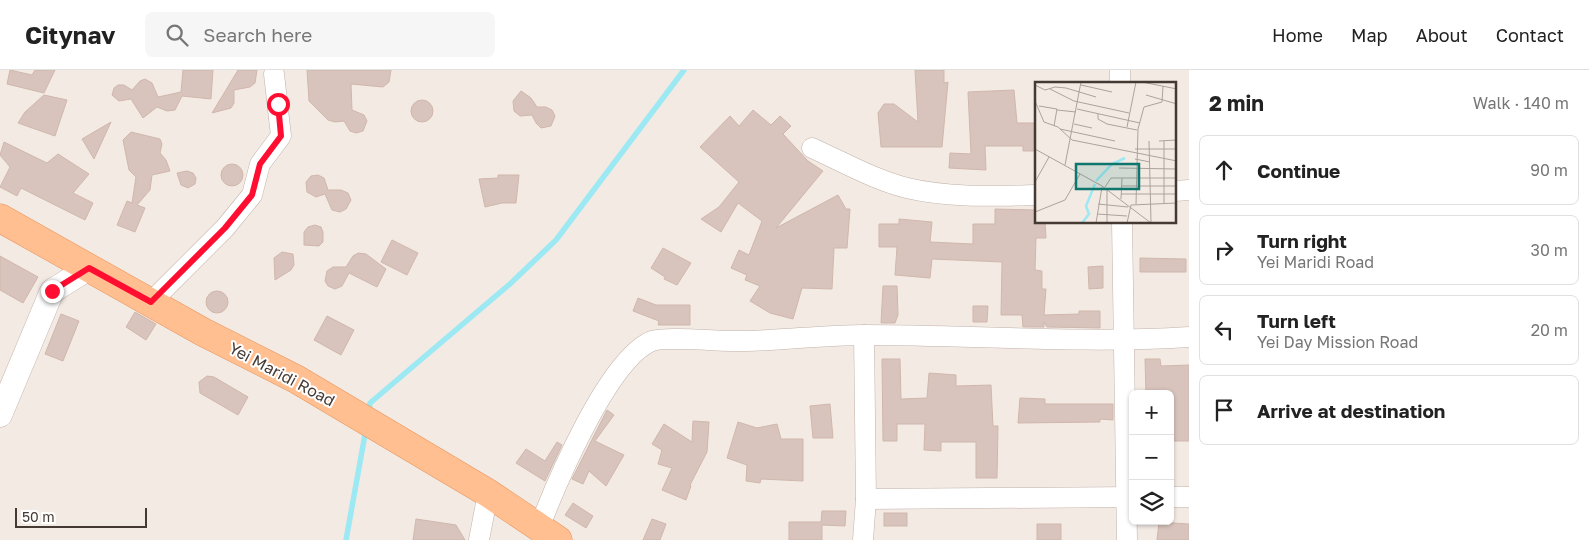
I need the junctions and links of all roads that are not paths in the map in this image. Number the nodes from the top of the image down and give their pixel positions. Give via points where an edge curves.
1 (274, 74) dead end
2 (812, 148) dead end
3 (1189, 190) edge
4 (1176, 191) edge
5 (1035, 195) edge
6 (0, 218) edge
7 (1122, 224) edge
8 (89, 268) junction
9 (151, 302) junction
10 (864, 335) junction
11 (1189, 337) edge
12 (1124, 341) junction
13 (0, 415) edge
14 (1129, 480) edge
15 (488, 493) junction
16 (1189, 496) edge
17 (1129, 497) edge
18 (1174, 497) edge
19 (866, 499) junction
20 (1129, 511) edge
21 (548, 534) edge
22 (479, 540) edge
23 (863, 540) edge
24 (1127, 540) edge

1 - 9 street via 281,136 260,164 252,195 225,228
2 - 5 street via 907,188 957,194
3 - 4 street
6 - 8 main road, Yei Maridi Road
7 - 12 street
8 - 9 main road, Yei Maridi Road
8 - 13 street via 52,291
9 - 15 main road, Yei Maridi Road via 296,379
10 - 12 street
10 - 19 street
10 - 21 street via 739,342 663,339 651,342 627,362 591,414 560,473
11 - 12 street
12 - 14 street
15 - 21 main road, Yei Maridi Road
15 - 22 street
16 - 18 street
17 - 19 street
19 - 23 street
20 - 24 street

